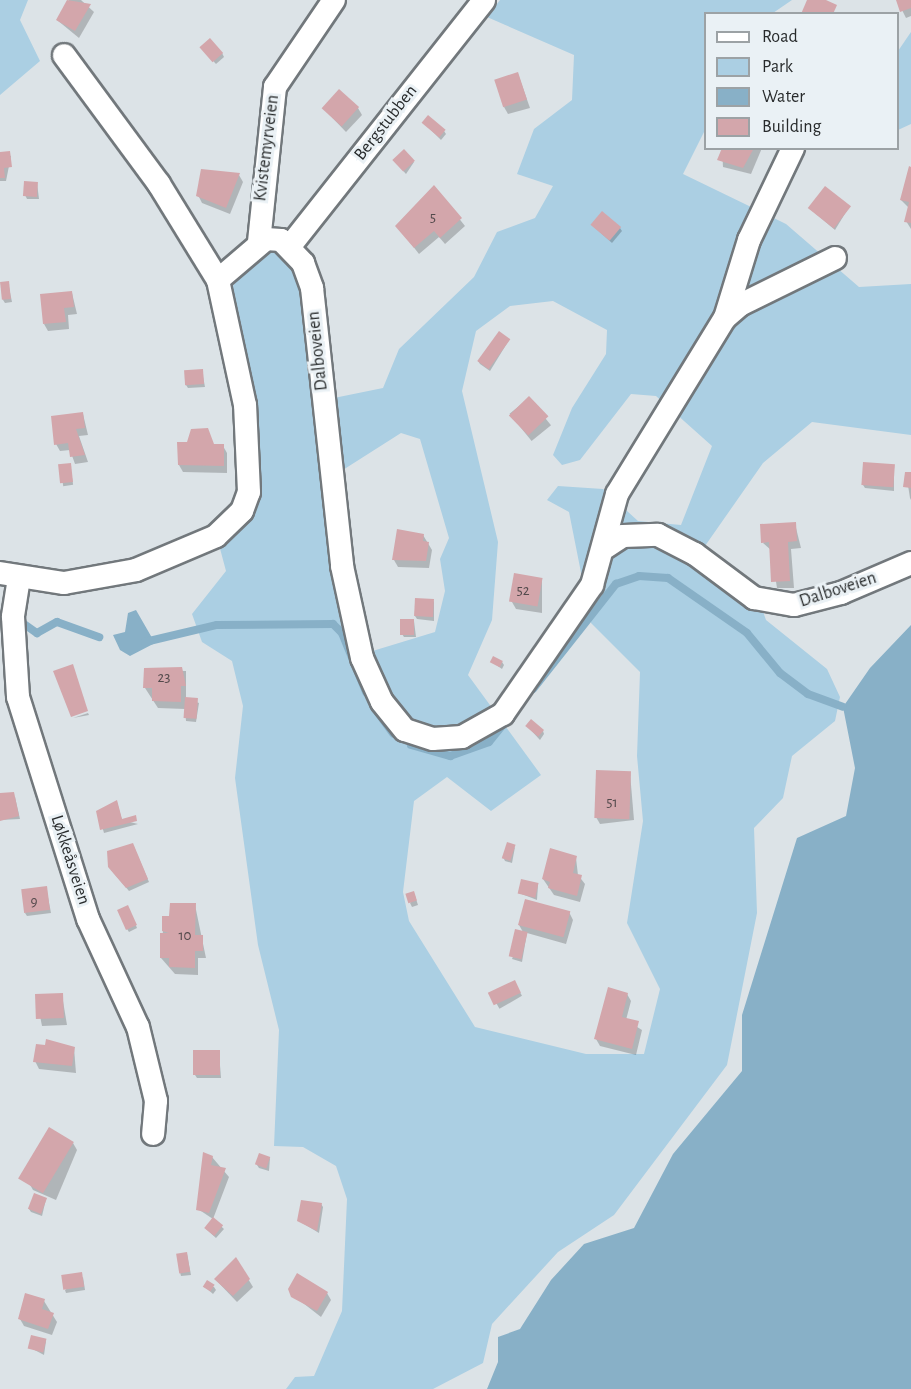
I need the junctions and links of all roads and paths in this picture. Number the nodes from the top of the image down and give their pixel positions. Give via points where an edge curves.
1 (334, 0) edge
2 (484, 0) edge
3 (64, 55) dead end
4 (792, 150) edge
5 (259, 242) junction
6 (290, 246) junction
7 (835, 258) dead end
8 (218, 280) junction
9 (725, 318) junction
10 (606, 548) junction
11 (911, 563) edge
12 (10, 575) edge
13 (153, 1134) dead end

1 - 5 street, Kvistemyrveien via 275,87
2 - 6 street, Bergstubben
3 - 8 street via 159,184
4 - 9 street, Dalboveien via 749,240
5 - 6 street via 275,238
5 - 8 street
6 - 10 street, Dalboveien via 312,288 351,612 371,681 405,730 433,738 462,737 503,714 577,611
7 - 9 street, Dalboveien via 740,305
8 - 12 street via 245,405 250,481 242,511 216,536 136,570 64,583
9 - 10 street, Dalboveien via 622,481
10 - 11 street, Dalboveien via 623,536 658,535 695,554 754,598 794,605 841,593
12 - 13 street, Løkkeåsveien via 18,697 88,919 138,1027 156,1101

